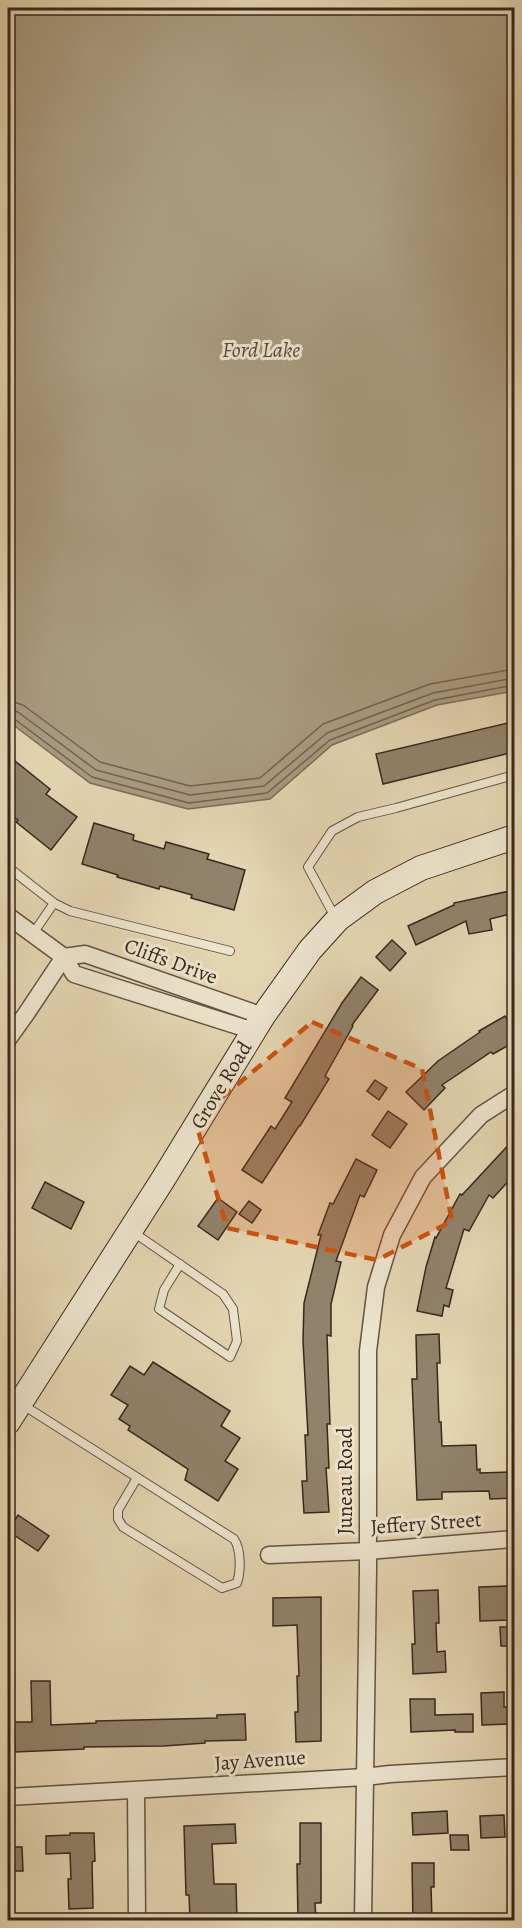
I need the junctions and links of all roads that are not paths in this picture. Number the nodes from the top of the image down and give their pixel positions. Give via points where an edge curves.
1 (514, 775) edge
2 (514, 837) edge
3 (8, 867) edge
4 (54, 903) junction
5 (8, 916) edge
6 (337, 921) junction
7 (32, 935) junction
8 (230, 951) dead end
9 (64, 957) junction
10 (258, 1024) junction
11 (8, 1039) edge
12 (514, 1094) edge
13 (130, 1230) junction
14 (180, 1264) junction
15 (14, 1413) edge
16 (138, 1478) junction
17 (514, 1539) edge
18 (368, 1551) junction
19 (269, 1555) dead end
20 (514, 1767) edge
21 (365, 1777) junction
22 (136, 1791) junction
23 (8, 1797) edge
24 (137, 1920) edge
25 (363, 1920) edge

1 - 6 lane via 358,817 332,831 309,867
2 - 6 main road, Grove Road via 421,868 375,892
3 - 4 lane
4 - 7 lane
4 - 8 lane via 70,911
5 - 7 street
6 - 10 main road, Grove Road via 310,950
7 - 9 street
9 - 10 street, Cliffs Drive via 85,954
9 - 11 street
10 - 13 main road, Grove Road
12 - 18 street, Juneau Road via 481,1115 423,1177 392,1235 376,1287 368,1351
13 - 14 lane
13 - 15 main road, Grove Road
14 - 14 lane via 223,1294 233,1309 237,1341 230,1358 159,1310 164,1290
15 - 16 lane
16 - 16 lane via 234,1539 238,1545 237,1583 222,1588 123,1527 118,1510
17 - 18 street, Jeffery Street
18 - 19 street, Jeffery Street
18 - 21 street, Juneau Road
20 - 21 street, Jay Avenue
21 - 22 street, Jay Avenue
21 - 25 street, Juneau Road
22 - 23 street, Jay Avenue
22 - 24 street

